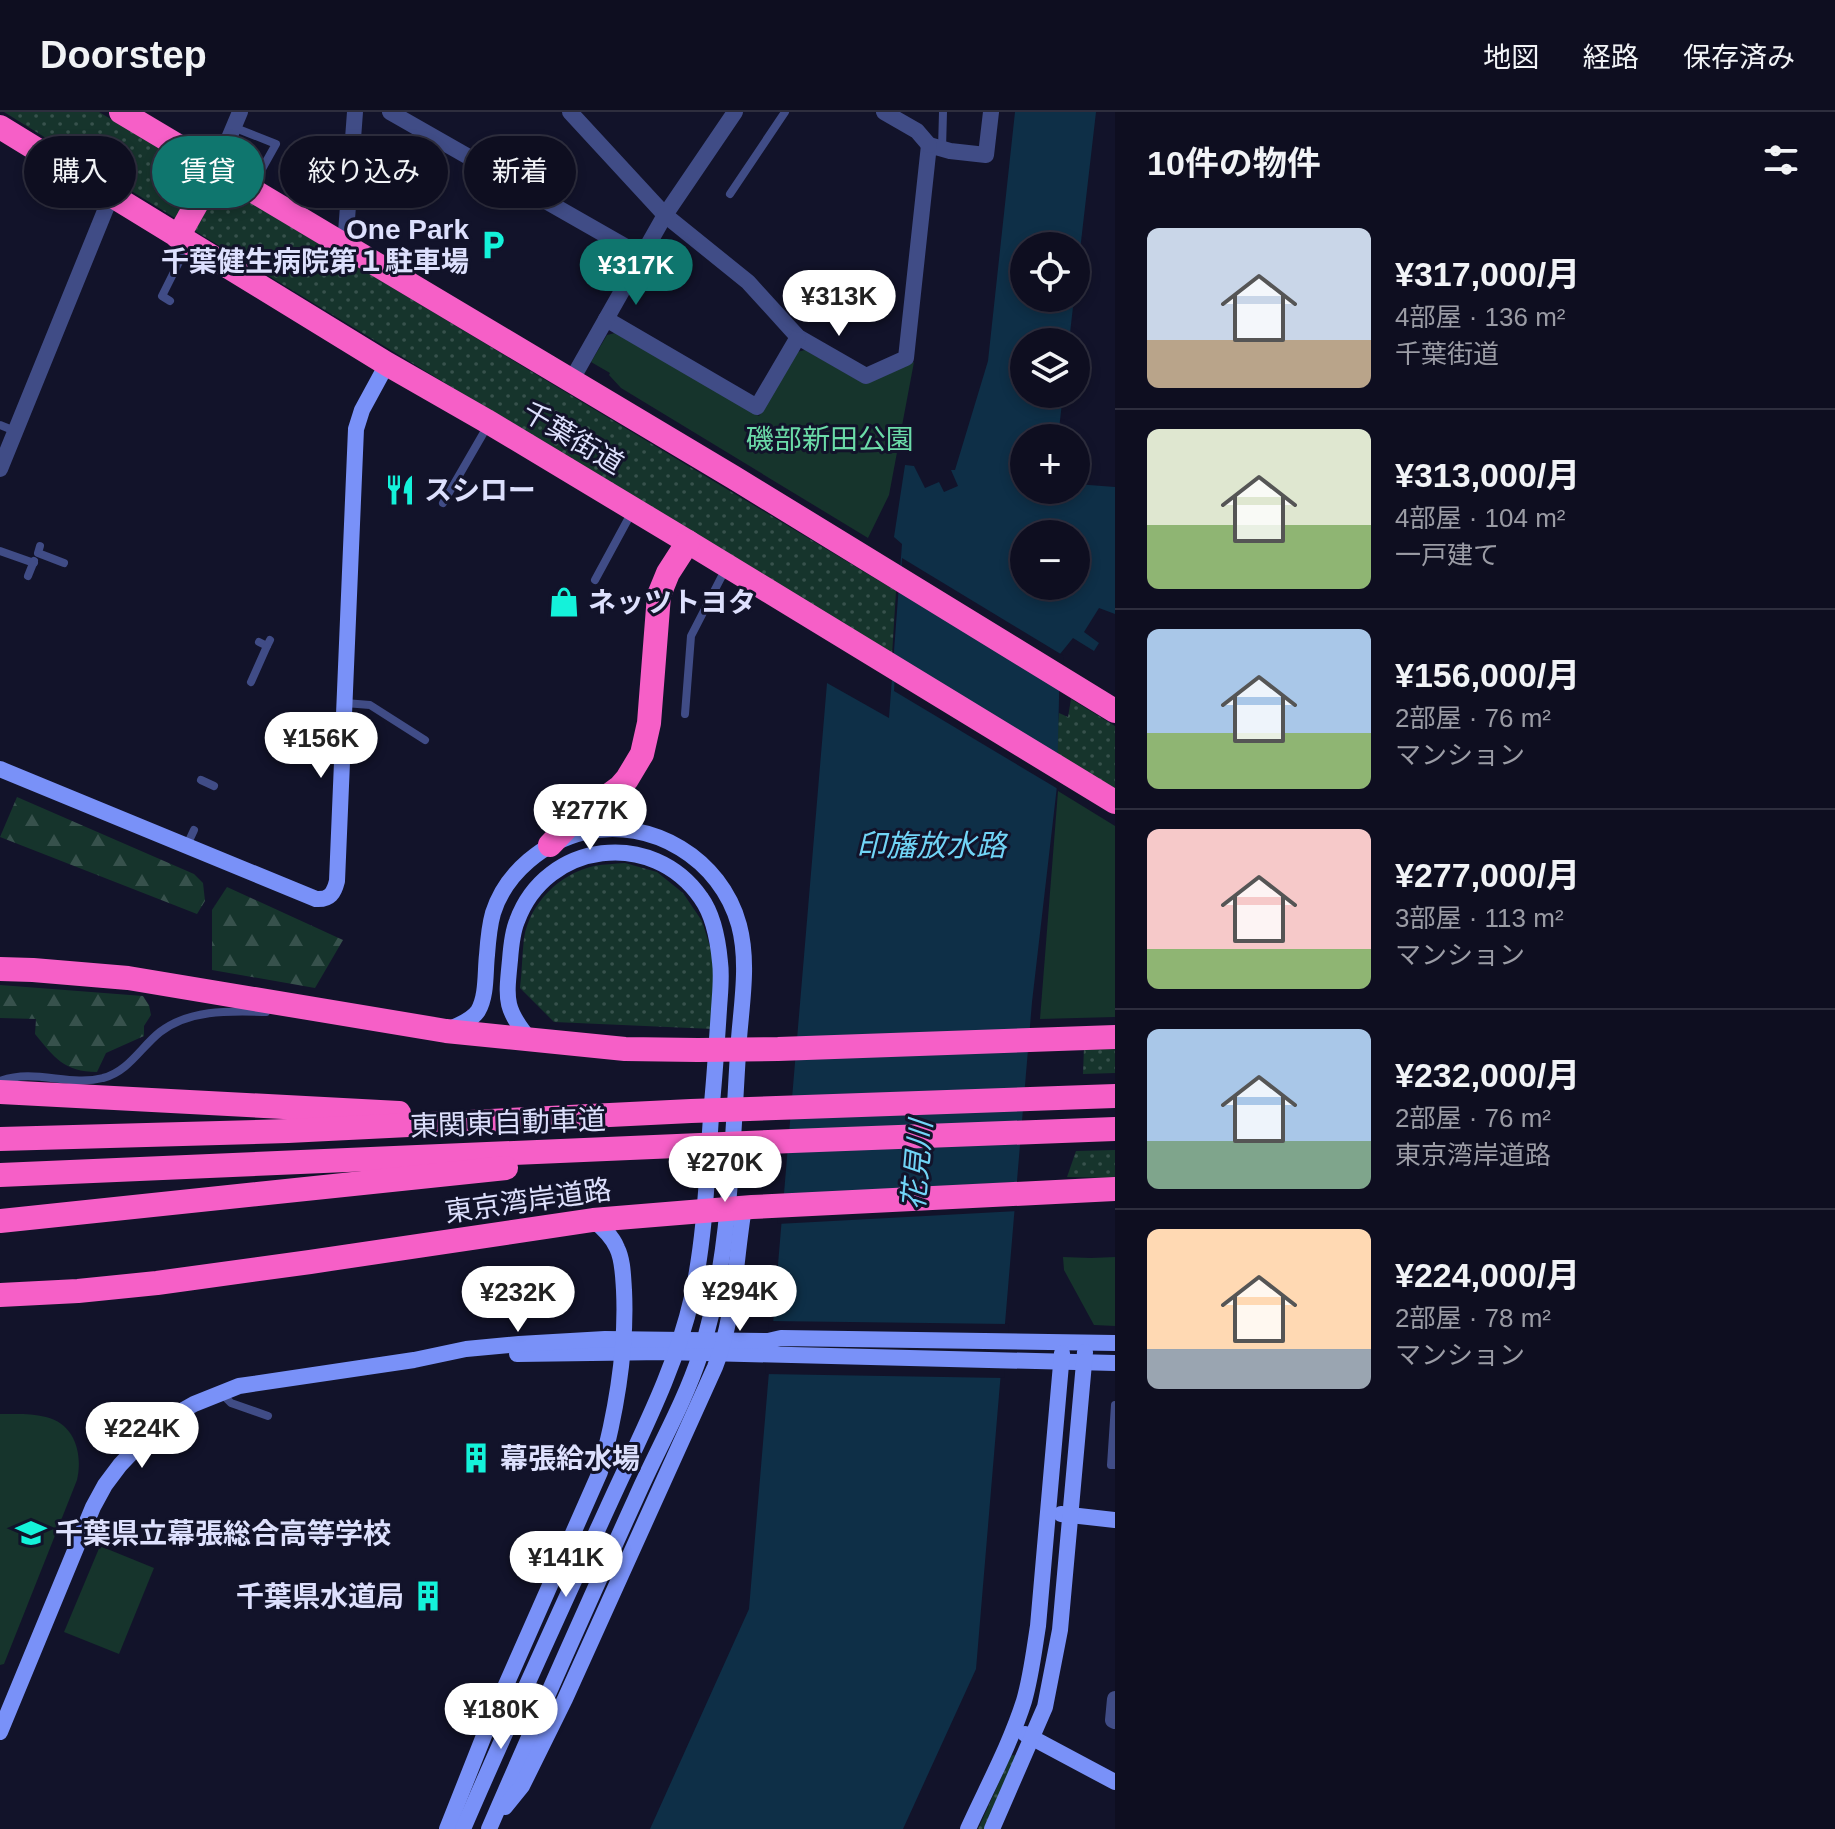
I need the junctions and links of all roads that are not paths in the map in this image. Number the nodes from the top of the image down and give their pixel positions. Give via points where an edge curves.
1 (121, 112) edge
2 (355, 112) edge
3 (390, 112) edge
4 (570, 112) edge
5 (735, 112) edge
6 (785, 112) edge
7 (884, 112) edge
8 (943, 112) edge
9 (991, 112) edge
10 (237, 120) edge
11 (0, 127) edge
12 (161, 136) edge
13 (263, 136) edge
14 (264, 137) edge
15 (24, 142) edge
16 (936, 147) junction
17 (264, 166) edge
18 (730, 194) dead end
19 (264, 197) edge
20 (106, 208) edge
21 (131, 208) edge
22 (198, 208) edge
23 (665, 215) junction
24 (183, 240) junction
25 (345, 246) junction
26 (642, 256) junction
27 (153, 291) dead end
28 (606, 319) junction
29 (798, 337) junction
30 (387, 364) junction
31 (571, 381) junction
32 (490, 423) junction
33 (8, 428) edge
34 (0, 469) edge
35 (443, 503) dead end
36 (633, 509) junction
37 (688, 542) junction
38 (0, 551) edge
39 (34, 563) junction
40 (64, 563) dead end
41 (727, 566) junction
42 (28, 576) dead end
43 (595, 580) dead end
44 (265, 643) dead end
45 (251, 682) dead end
46 (344, 703) junction
47 (1115, 711) edge
48 (685, 714) dead end
49 (425, 740) dead end
50 (0, 769) edge
51 (201, 780) dead end
52 (214, 786) dead end
53 (1115, 802) edge
54 (194, 830) dead end
55 (550, 845) junction
56 (187, 846) junction
57 (0, 969) edge
58 (285, 1003) junction
59 (446, 1031) junction
60 (1115, 1037) edge
61 (531, 1041) junction
62 (0, 1081) edge
63 (0, 1092) edge
64 (1115, 1096) edge
65 (473, 1123) junction
66 (1115, 1129) edge
67 (0, 1139) edge
68 (634, 1148) junction
69 (0, 1175) edge
70 (1115, 1189) edge
71 (744, 1208) junction
72 (593, 1220) junction
73 (0, 1221) edge
74 (0, 1295) edge
75 (1063, 1342) junction
76 (1085, 1342) junction
77 (1115, 1343) edge
78 (624, 1346) junction
79 (717, 1347) junction
80 (767, 1348) junction
81 (1062, 1361) junction
82 (1084, 1362) junction
83 (1115, 1363) edge
84 (220, 1392) junction
85 (1115, 1405) edge
86 (268, 1416) dead end
87 (1115, 1465) edge
88 (1047, 1513) junction
89 (1070, 1515) junction
90 (1115, 1520) edge
91 (1115, 1699) edge
92 (1115, 1721) edge
93 (1014, 1729) junction
94 (0, 1732) edge
95 (1033, 1738) junction
96 (1115, 1782) edge
97 (489, 1828) edge
98 (447, 1829) edge
99 (463, 1829) edge
100 (968, 1829) edge
101 (992, 1829) edge

1 - 12 highway, 千葉街道
2 - 25 street
3 - 26 street
4 - 23 street
5 - 23 street
6 - 18 lane
7 - 16 street
8 - 16 lane
9 - 16 street via 986,155
10 - 13 lane
11 - 15 highway, 千葉街道
14 - 17 lane via 276,144
16 - 29 street via 906,358 866,376
19 - 25 highway, 千葉街道
20 - 33 street
21 - 24 highway, 千葉街道
22 - 24 highway
23 - 26 street
23 - 29 street via 748,282
24 - 27 lane via 166,298
24 - 30 highway, 千葉街道
25 - 31 highway, 千葉街道
26 - 28 street
28 - 29 street via 757,407
28 - 31 street
30 - 32 highway, 千葉街道
30 - 46 street via 356,429
31 - 47 highway, 千葉街道
32 - 35 lane
32 - 36 highway, 千葉街道
33 - 34 street
36 - 37 highway, 千葉街道
36 - 43 lane
37 - 41 highway, 千葉街道
37 - 55 highway via 659,595 642,754 620,787
38 - 39 lane
39 - 40 lane via 39,549
39 - 42 lane
41 - 48 lane via 691,636
41 - 53 highway, 千葉街道
44 - 45 lane
46 - 49 lane via 370,705
46 - 56 street via 337,881 330,897 316,899
50 - 56 street
51 - 52 lane
54 - 56 lane
55 - 59 street via 521,868 497,904 479,1009
55 - 97 street via 595,830 624,828 690,853 712,874 736,916 744,955 743,985 723,1239 703,1346
57 - 58 highway via 128,978
58 - 59 highway
58 - 62 lane via 269,1012 208,1013 179,1020 103,1078 27,1075
59 - 61 highway
60 - 61 highway via 698,1050
61 - 99 street via 514,1020 507,989 516,922 539,884 571,861 613,852 647,858 682,877 709,914 721,964 702,1233 692,1296 669,1374
63 - 65 highway via 448,1116
64 - 65 highway, 東関東自動車道
65 - 67 highway, 東関東自動車道
66 - 68 highway, 東関東自動車道
68 - 69 highway, 東関東自動車道
68 - 73 highway via 599,1158
70 - 71 highway, 東京湾岸道路
71 - 72 highway, 東京湾岸道路
71 - 79 street via 738,1263
72 - 74 highway, 東京湾岸道路 via 157,1283
72 - 78 street via 618,1249
75 - 76 street
75 - 80 street via 781,1338
75 - 81 street
76 - 77 street
76 - 82 street
78 - 79 street
78 - 84 street via 414,1360
78 - 98 street via 600,1472
79 - 80 street
79 - 97 street via 559,1711 522,1786
80 - 81 street
81 - 82 street
81 - 88 street
82 - 83 street
82 - 89 street
84 - 86 lane via 231,1403
84 - 94 street via 152,1431 105,1485
85 - 87 lane
88 - 89 street
88 - 93 street via 1038,1626
89 - 90 street
89 - 95 street via 1060,1630 1045,1707
91 - 92 street
93 - 95 street
93 - 100 street
95 - 96 street
95 - 101 street

